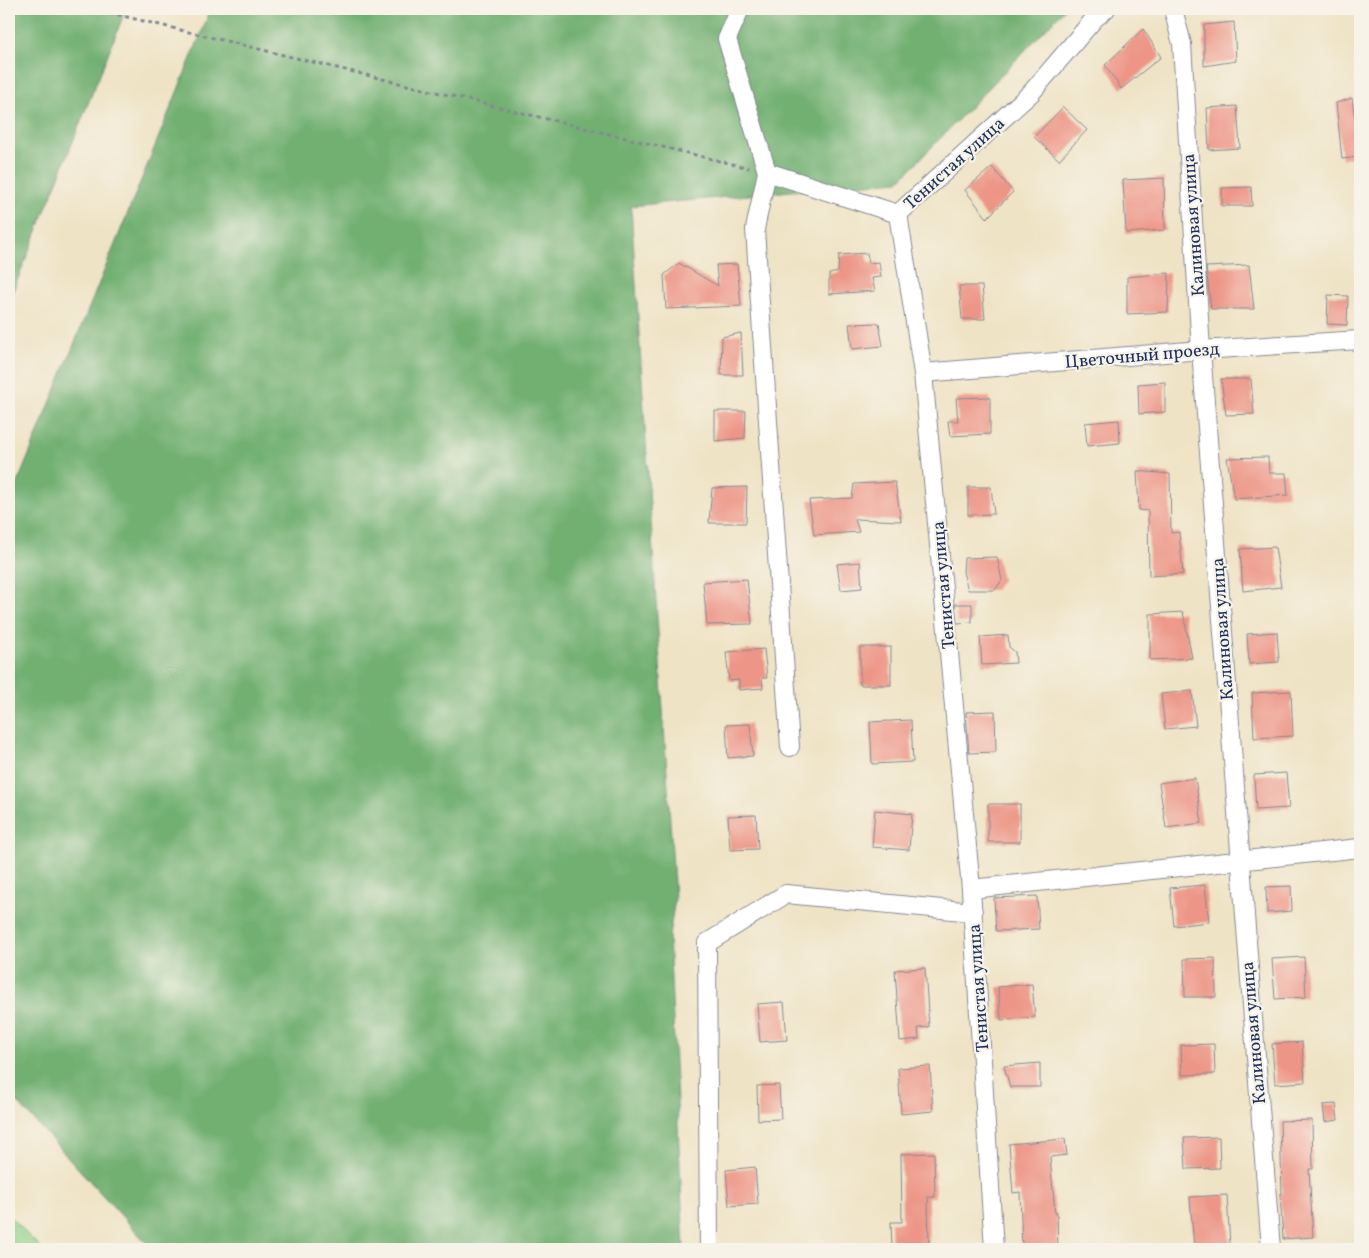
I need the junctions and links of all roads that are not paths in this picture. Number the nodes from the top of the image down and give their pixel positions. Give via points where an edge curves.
1 (740, 9) edge
2 (1106, 9) edge
3 (1173, 9) edge
4 (767, 172) junction
5 (898, 214) junction
6 (1360, 340) edge
7 (1200, 350) junction
8 (923, 373) junction
9 (790, 747) dead end
10 (1360, 848) edge
11 (1240, 862) junction
12 (971, 889) junction
13 (973, 912) junction
14 (709, 1249) edge
15 (994, 1249) edge
16 (1271, 1249) edge

1 - 4 street via 727,39
2 - 5 street, Тенистая улица via 1031,93
3 - 7 street, Калиновая улица via 1182,44
4 - 5 street
4 - 9 street via 755,229
5 - 8 street, Тенистая улица
6 - 7 street, Цветочный проезд
7 - 8 street, Цветочный проезд
7 - 11 street, Калиновая улица
8 - 12 street, Тенистая улица
10 - 11 street
11 - 12 street
11 - 16 street, Калиновая улица
12 - 13 street, Тенистая улица
13 - 14 street via 786,894 707,943
13 - 15 street, Тенистая улица

